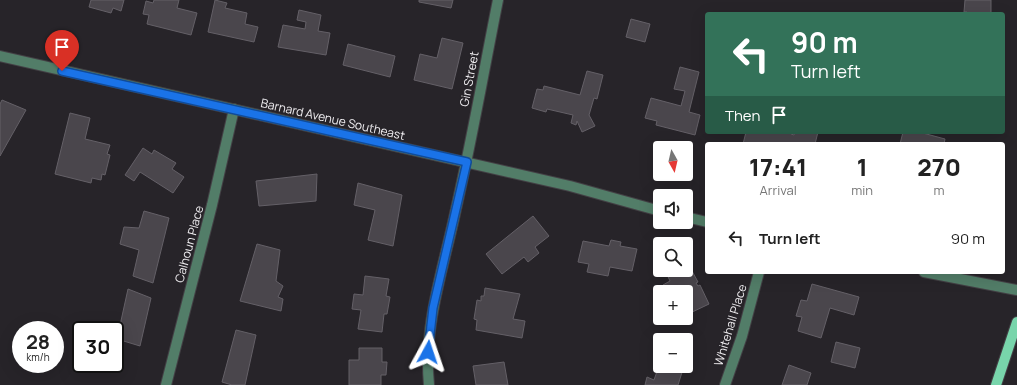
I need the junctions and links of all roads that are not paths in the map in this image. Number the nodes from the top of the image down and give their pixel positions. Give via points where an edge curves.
1 (498, 0) edge
2 (0, 56) edge
3 (234, 109) junction
4 (467, 162) junction
5 (653, 209) edge
6 (693, 219) edge
7 (705, 222) edge
8 (758, 274) edge
9 (934, 274) edge
10 (1017, 290) edge
11 (1017, 322) edge
12 (166, 385) edge
13 (429, 385) edge
14 (725, 385) edge
15 (996, 385) edge

1 - 4 street, Gin Street
2 - 3 street, Barnard Avenue Southeast
3 - 4 street, Barnard Avenue Southeast
3 - 12 street, Calhoun Place
4 - 5 street, Barnard Avenue Southeast
4 - 13 street, Gin Street via 433,308 428,352
6 - 7 street
8 - 14 street, Whitehall Place via 742,336
9 - 10 street
11 - 15 main road

